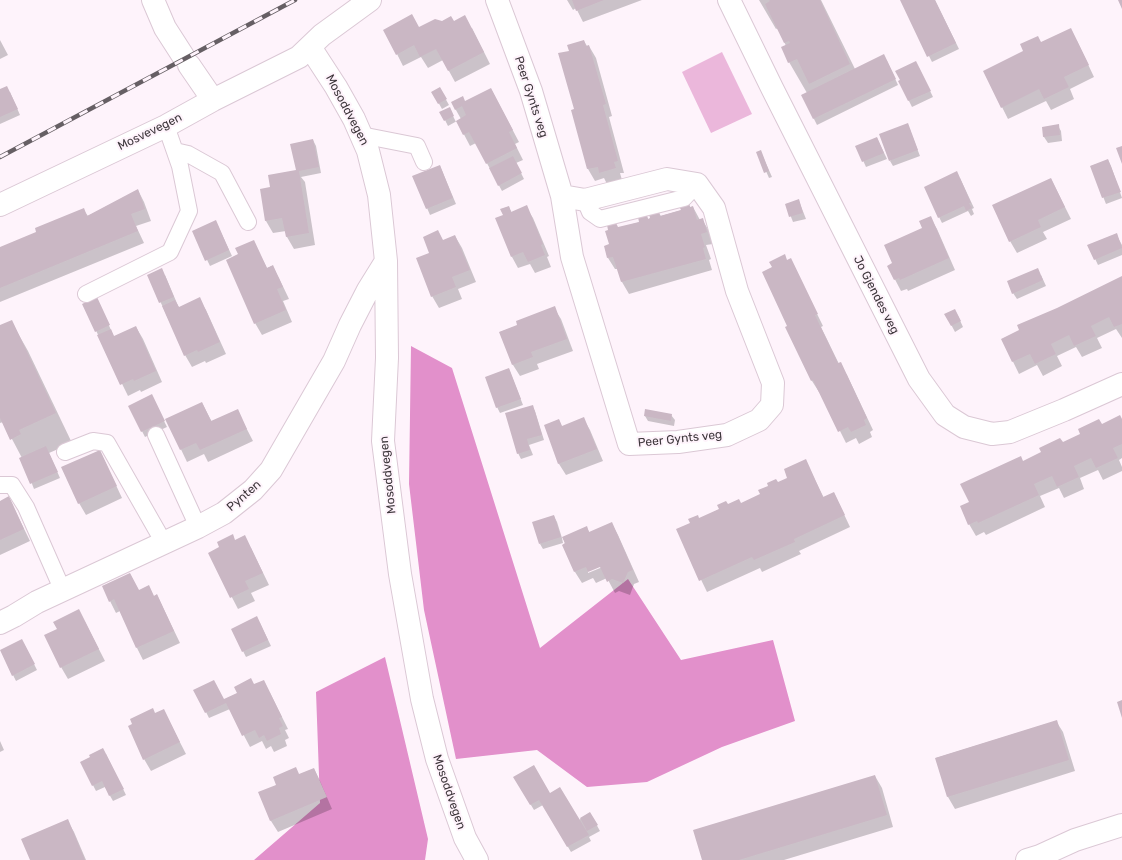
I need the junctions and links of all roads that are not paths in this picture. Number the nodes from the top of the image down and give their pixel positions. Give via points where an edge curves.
1 (153, 0) edge
2 (370, 0) edge
3 (497, 0) edge
4 (729, 0) edge
5 (305, 52) junction
6 (213, 100) junction
7 (166, 126) junction
8 (361, 135) junction
9 (175, 151) junction
10 (424, 162) dead end
11 (562, 196) junction
12 (0, 206) edge
13 (248, 222) dead end
14 (386, 261) junction
15 (86, 294) dead end
16 (1122, 384) edge
17 (156, 435) dead end
18 (64, 452) dead end
19 (0, 485) edge
20 (198, 527) junction
21 (164, 543) junction
22 (63, 591) junction
23 (0, 623) edge
24 (1122, 826) edge
25 (477, 860) edge
26 (1027, 860) edge

1 - 6 street via 165,28
2 - 5 street, Mosvevegen via 322,35
3 - 11 street, Peer Gynts veg via 531,91
4 - 16 street, Jo Gjendes veg via 919,379 945,415 964,427 992,434 1010,432
5 - 6 street, Mosvevegen
5 - 8 street, Mosoddvegen via 336,87
6 - 7 street, Mosvevegen
7 - 9 lane
7 - 12 street, Mosvevegen
8 - 10 lane via 417,146
8 - 14 street, Mosoddvegen via 368,150 380,195
9 - 13 lane via 188,154 222,173
9 - 15 lane via 189,211 170,252
11 - 11 street, Peer Gynts veg via 572,257 629,444 678,442 727,435 759,420 772,405 773,383 737,290 714,208 697,184 667,179 585,200
14 - 20 street, Pynten via 368,290 334,361 271,470 253,490 224,513
14 - 25 street, Mosoddvegen via 387,358 383,441 400,574 422,699 437,760 465,838
17 - 20 lane
18 - 21 lane via 93,441 107,444
19 - 22 lane via 12,485 26,507
20 - 21 street, Pynten
21 - 22 street, Pynten
22 - 23 street, Pynten
24 - 26 street via 1075,840

